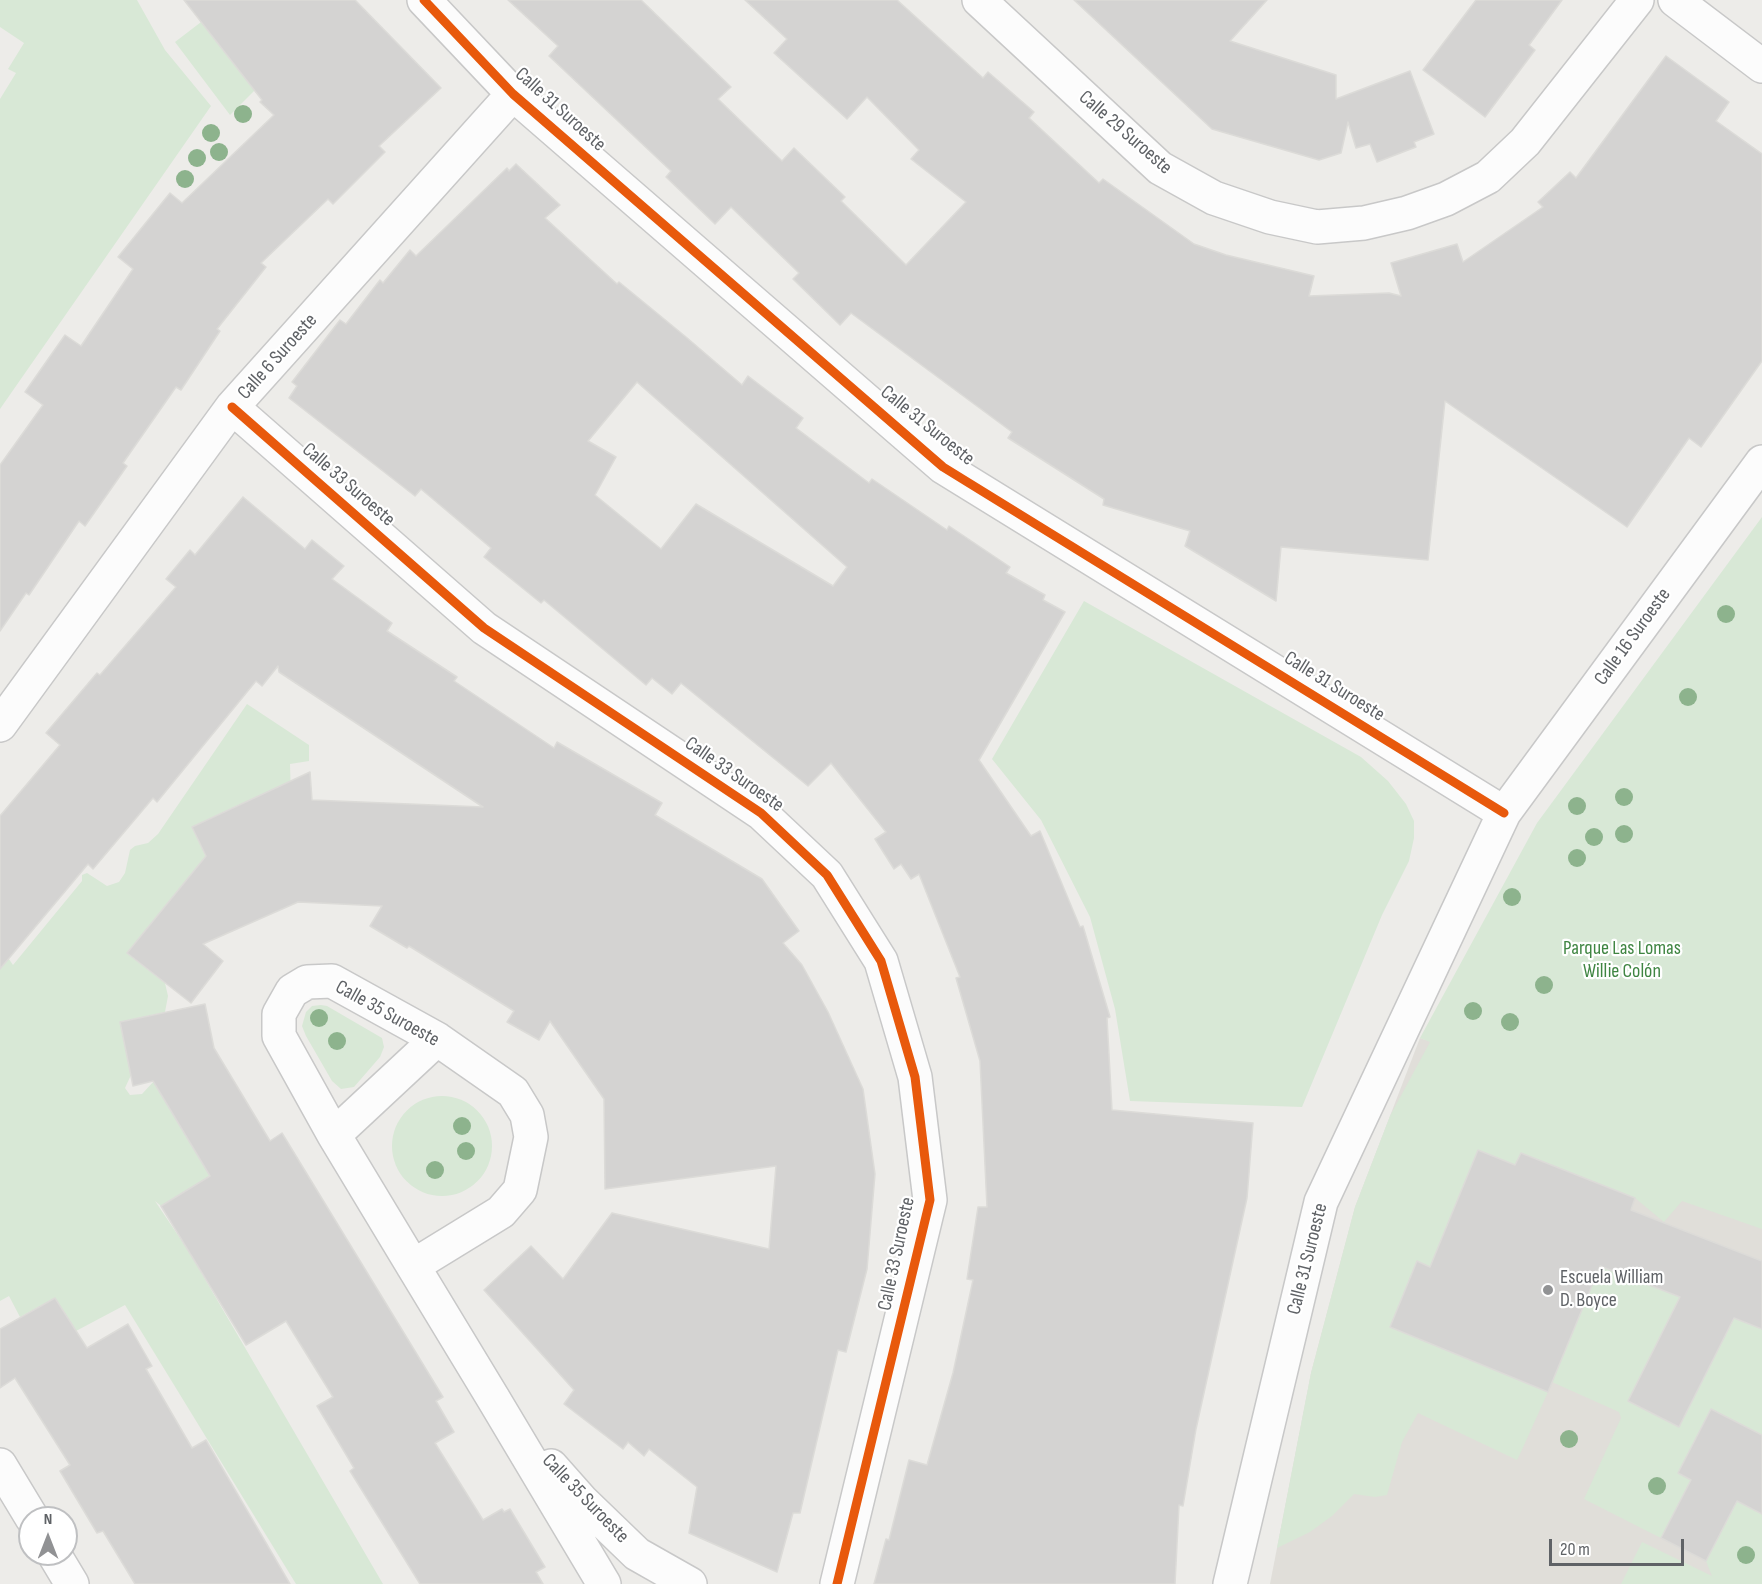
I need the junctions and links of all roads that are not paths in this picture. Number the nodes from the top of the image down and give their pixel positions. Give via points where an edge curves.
1 (424, 0) edge
2 (979, 0) edge
3 (1637, 0) edge
4 (1675, 0) edge
5 (1762, 66) edge
6 (513, 94) junction
7 (232, 407) junction
8 (1762, 462) edge
9 (0, 725) edge
10 (1504, 813) junction
11 (436, 1039) junction
12 (334, 1135) junction
13 (413, 1266) junction
14 (493, 1398) junction
15 (0, 1465) edge
16 (25, 1506) edge
17 (61, 1566) edge
18 (72, 1584) edge
19 (604, 1584) edge
20 (690, 1584) edge
21 (837, 1584) edge
22 (1230, 1584) edge

1 - 6 street, Calle 31 Suroeste
2 - 3 street, Calle 29 Suroeste via 1160,168 1214,198 1270,217 1317,227 1364,223 1407,213 1446,199 1488,177 1525,142
4 - 5 street
6 - 7 street, Calle 6 Suroeste
6 - 10 street, Calle 31 Suroeste via 943,467
7 - 9 street, Calle 6 Suroeste
7 - 21 street, Calle 33 Suroeste via 484,628 761,813 827,875 880,962 915,1077 930,1200
8 - 10 street, Calle 16 Suroeste
10 - 22 street, Calle 31 Suroeste via 1321,1202
11 - 12 street
11 - 12 street, Calle 35 Suroeste via 332,981 307,982 292,991 279,1014 279,1036
11 - 13 street, Calle 35 Suroeste via 513,1092 527,1115 531,1137 520,1190 501,1212
12 - 13 street, Calle 35 Suroeste
13 - 14 street, Calle 35 Suroeste
14 - 19 street, Calle 35 Suroeste
14 - 20 street, Calle 35 Suroeste via 582,1501 637,1554
15 - 16 street
17 - 18 street

